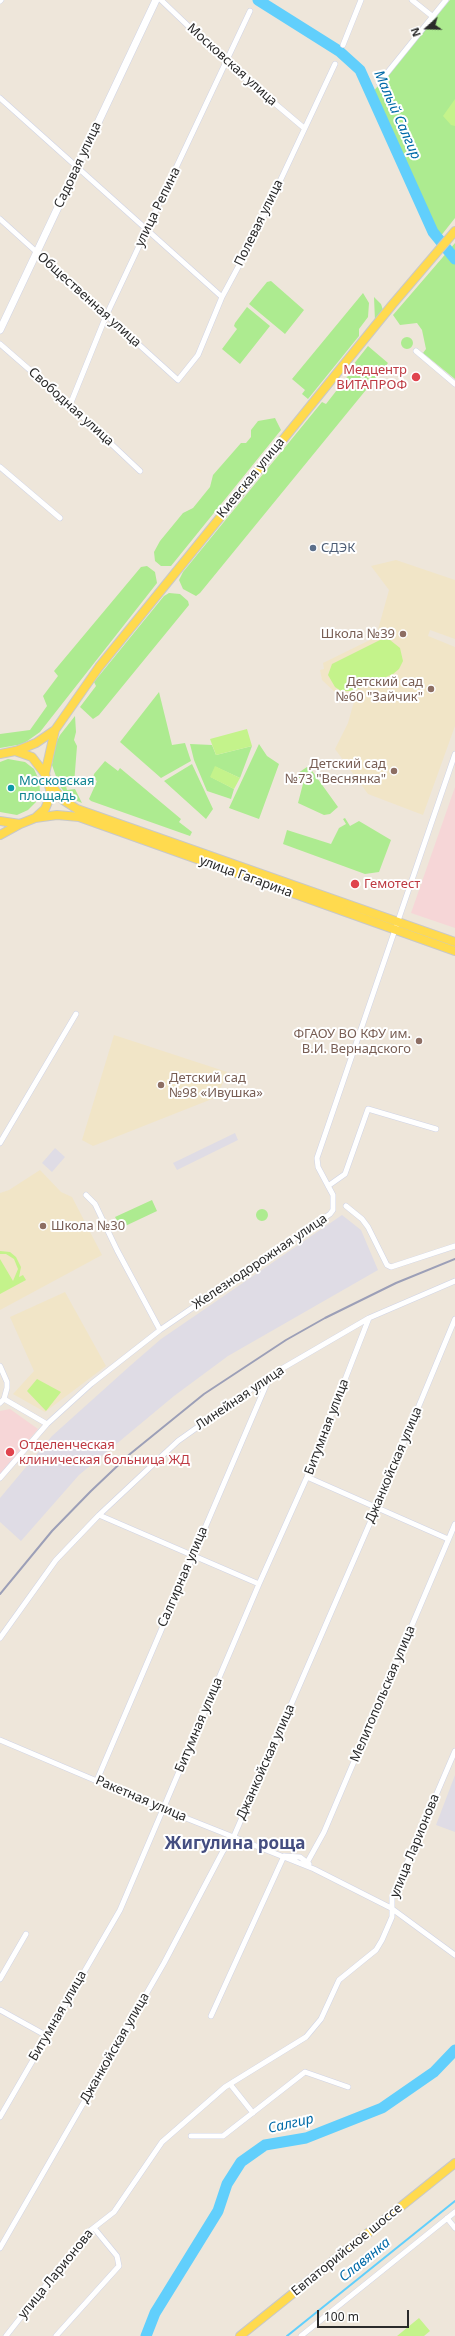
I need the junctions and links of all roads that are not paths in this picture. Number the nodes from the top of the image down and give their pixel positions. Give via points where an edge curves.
1 (156, 0) edge
2 (161, 0) edge
3 (361, 0) edge
4 (412, 0) edge
5 (446, 0) edge
6 (250, 11) dead end
7 (432, 16) junction
8 (343, 45) dead end
9 (227, 62) junction
10 (335, 64) dead end
11 (379, 83) dead end
12 (0, 98) edge
13 (304, 128) junction
14 (78, 167) junction
15 (0, 219) edge
16 (146, 230) junction
17 (455, 232) edge
18 (36, 252) junction
19 (222, 297) junction
20 (106, 316) junction
21 (0, 330) edge
22 (0, 344) edge
23 (416, 351) dead end
24 (178, 380) joint
25 (455, 384) edge
26 (70, 405) junction
27 (0, 467) edge
28 (140, 471) dead end
29 (60, 518) dead end
30 (55, 730) junction
31 (14, 752) junction
32 (1, 753) edge
33 (455, 754) edge
34 (47, 778) junction
35 (35, 818) junction
36 (0, 821) edge
37 (20, 824) junction
38 (0, 835) edge
39 (396, 925) junction
40 (455, 942) edge
41 (455, 951) edge
42 (76, 1014) dead end
43 (436, 1130) dead end
44 (0, 1143) edge
45 (328, 1186) junction
46 (86, 1194) dead end
47 (346, 1206) dead end
48 (455, 1246) edge
49 (455, 1281) edge
50 (369, 1318) junction
51 (455, 1319) edge
52 (160, 1330) junction
53 (0, 1366) edge
54 (271, 1375) junction
55 (2, 1401) edge
56 (47, 1424) junction
57 (308, 1477) junction
58 (0, 1478) edge
59 (376, 1509) junction
60 (99, 1515) junction
61 (455, 1524) edge
62 (448, 1539) junction
63 (192, 1556) junction
64 (259, 1584) junction
65 (0, 1638) edge
66 (0, 1740) edge
67 (455, 1751) edge
68 (97, 1780) junction
69 (163, 1809) junction
70 (234, 1836) junction
71 (284, 1856) junction
72 (308, 1861) junction
73 (314, 1869) junction
74 (391, 1908) junction
75 (26, 1934) dead end
76 (455, 1955) edge
77 (0, 1979) edge
78 (0, 2010) edge
79 (211, 2016) dead end
80 (47, 2036) junction
81 (230, 2084) junction
82 (348, 2087) dead end
83 (253, 2113) junction
84 (0, 2117) edge
85 (191, 2136) dead end
86 (455, 2163) edge
87 (455, 2212) edge
88 (447, 2218) junction
89 (94, 2228) junction
90 (455, 2228) edge
91 (0, 2248) edge
92 (8, 2335) edge
93 (56, 2336) edge
94 (240, 2336) edge
95 (301, 2336) edge

1 - 14 main road, Садовая улица
2 - 9 street, Московская улица
3 - 8 street
4 - 7 street
5 - 7 street
6 - 9 street, улица Репина
7 - 11 street
9 - 13 street, Московская улица
9 - 16 street, улица Репина
10 - 13 street, Полевая улица
12 - 14 street
13 - 19 street, Полевая улица via 250,245
14 - 16 street
14 - 18 main road, Садовая улица
15 - 18 street, Общественная улица
16 - 19 street
16 - 20 street, улица Репина
17 - 30 main road, Киевская улица via 392,305 148,605 99,667
18 - 20 street, Общественная улица
18 - 21 main road, Садовая улица
19 - 24 street, Полевая улица via 198,355
20 - 24 street, Общественная улица
20 - 26 street, улица Репина
22 - 26 street, Свободная улица
23 - 25 street
26 - 28 street, Свободная улица
27 - 29 street
30 - 31 main road, Киевская улица via 36,743
30 - 34 main road, Киевская улица
31 - 32 main road
31 - 34 main road via 32,758
33 - 39 street, Железнодорожная улица
34 - 35 main road via 50,789 48,803
34 - 39 main road, улица Гагарина via 63,800 77,808
35 - 37 main road
35 - 39 main road, улица Гагарина via 57,815 79,817
36 - 37 main road
37 - 38 main road
39 - 40 main road, улица Гагарина
39 - 41 main road, улица Гагарина
39 - 45 street, Железнодорожная улица via 317,1158 318,1167
42 - 44 street
43 - 45 street via 368,1109 345,1174
45 - 52 street, Железнодорожная улица via 335,1200 330,1214
46 - 52 street via 95,1204
47 - 48 street via 368,1227 387,1265 391,1267
49 - 50 street, Линейная улица
50 - 54 street, Линейная улица
50 - 57 street, Битумная улица
51 - 59 street, Джанкойская улица
52 - 56 street, Железнодорожная улица via 91,1384
53 - 55 street via 7,1382
54 - 60 street, Линейная улица via 178,1440
54 - 63 street, Салгирная улица
55 - 56 street
56 - 58 street, Железнодорожная улица
57 - 59 street
57 - 64 street, Битумная улица
59 - 62 street
59 - 70 street, Джанкойская улица
60 - 63 street
60 - 65 street, Линейная улица via 56,1560
61 - 62 street, Мелитопольская улица
62 - 72 street, Мелитопольская улица via 324,1832
63 - 64 street
63 - 68 street, Салгирная улица
64 - 69 street, Битумная улица
66 - 68 street, Ракетная улица
67 - 74 street, улица Ларионова via 392,1898
68 - 69 street, Ракетная улица
69 - 70 street, Ракетная улица
69 - 80 street, Битумная улица via 120,1910
70 - 71 street, Ракетная улица
70 - 91 street, Джанкойская улица via 222,1851 164,1962
71 - 72 street, Ракетная улица via 300,1857
71 - 73 street, Ракетная улица
71 - 79 street
72 - 73 street, Ракетная улица
73 - 74 street, Ракетная улица
74 - 76 street, Ракетная улица
74 - 81 street, улица Ларионова via 392,1917 376,1950 339,1980 321,2019 306,2037
75 - 77 street
78 - 80 street
80 - 84 street, Битумная улица
81 - 83 street
81 - 89 street, улица Ларионова via 162,2142 114,2212
82 - 83 street via 304,2072
83 - 85 street via 223,2136
86 - 94 main road, Евпаторийское шоссе
87 - 88 street
88 - 90 street
88 - 95 street
89 - 92 street, улица Ларионова via 87,2233
89 - 93 street via 117,2256 119,2266

